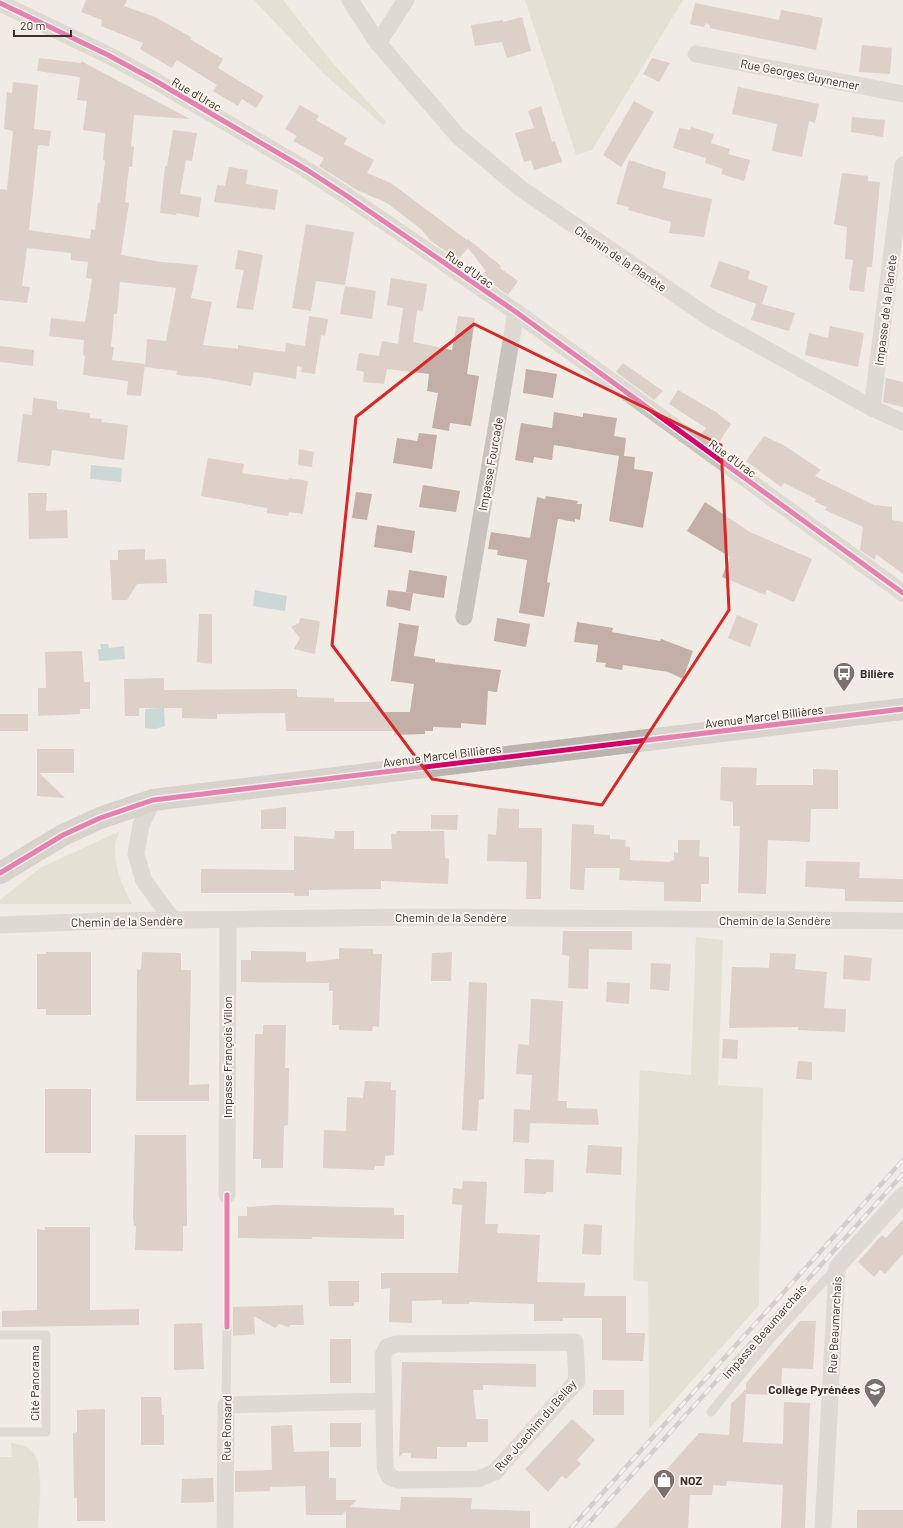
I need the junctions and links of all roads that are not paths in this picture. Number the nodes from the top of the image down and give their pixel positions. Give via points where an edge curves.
1 (350, 0) edge
2 (402, 1) edge
3 (0, 3) edge
4 (378, 43) junction
5 (696, 54) dead end
6 (903, 94) edge
7 (903, 165) edge
8 (516, 312) junction
9 (872, 408) junction
10 (903, 422) edge
11 (903, 593) edge
12 (464, 617) dead end
13 (903, 709) edge
14 (154, 800) junction
15 (0, 873) edge
16 (173, 920) junction
17 (228, 920) junction
18 (903, 921) edge
19 (0, 925) edge
20 (227, 1195) dead end
21 (903, 1195) edge
22 (837, 1267) junction
23 (227, 1327) dead end
24 (0, 1335) edge
25 (383, 1401) junction
26 (226, 1405) junction
27 (711, 1412) dead end
28 (0, 1432) edge
29 (225, 1528) edge
30 (823, 1528) edge

1 - 4 street, Chemin de la Planète
2 - 4 street
3 - 8 street, Rue d'Urac via 108,54 307,170
4 - 9 street, Chemin de la Planète via 458,136 520,188 710,318
5 - 6 street, Rue Georges Guynemer
7 - 9 street, Impasse de la Planète
8 - 11 street, Rue d'Urac
8 - 12 street, Impasse Fourcade
9 - 10 street, Chemin de la Planète
13 - 14 street, Avenue Marcel Billières
14 - 15 street, Avenue Marcel Billières via 63,835
14 - 16 street via 141,825 136,854 144,881
16 - 17 street, Chemin de la Sendère
16 - 19 street, Chemin de la Sendère
17 - 18 street, Chemin de la Sendère via 412,917
17 - 20 street, Impasse François Villon
21 - 22 street, Rue Beaumarchais
22 - 27 lane, Impasse Beaumarchais via 767,1342
22 - 30 street, Rue Beaumarchais
23 - 26 lane, Rue Ronsard
24 - 28 lane, Cité Panorama via 46,1335 46,1432
25 - 25 street, Rue Joachim du Bellay via 385,1468 390,1477 398,1480 478,1479 495,1472 577,1381 575,1342 396,1344 388,1347 382,1355
25 - 26 street
26 - 29 street, Rue Ronsard

